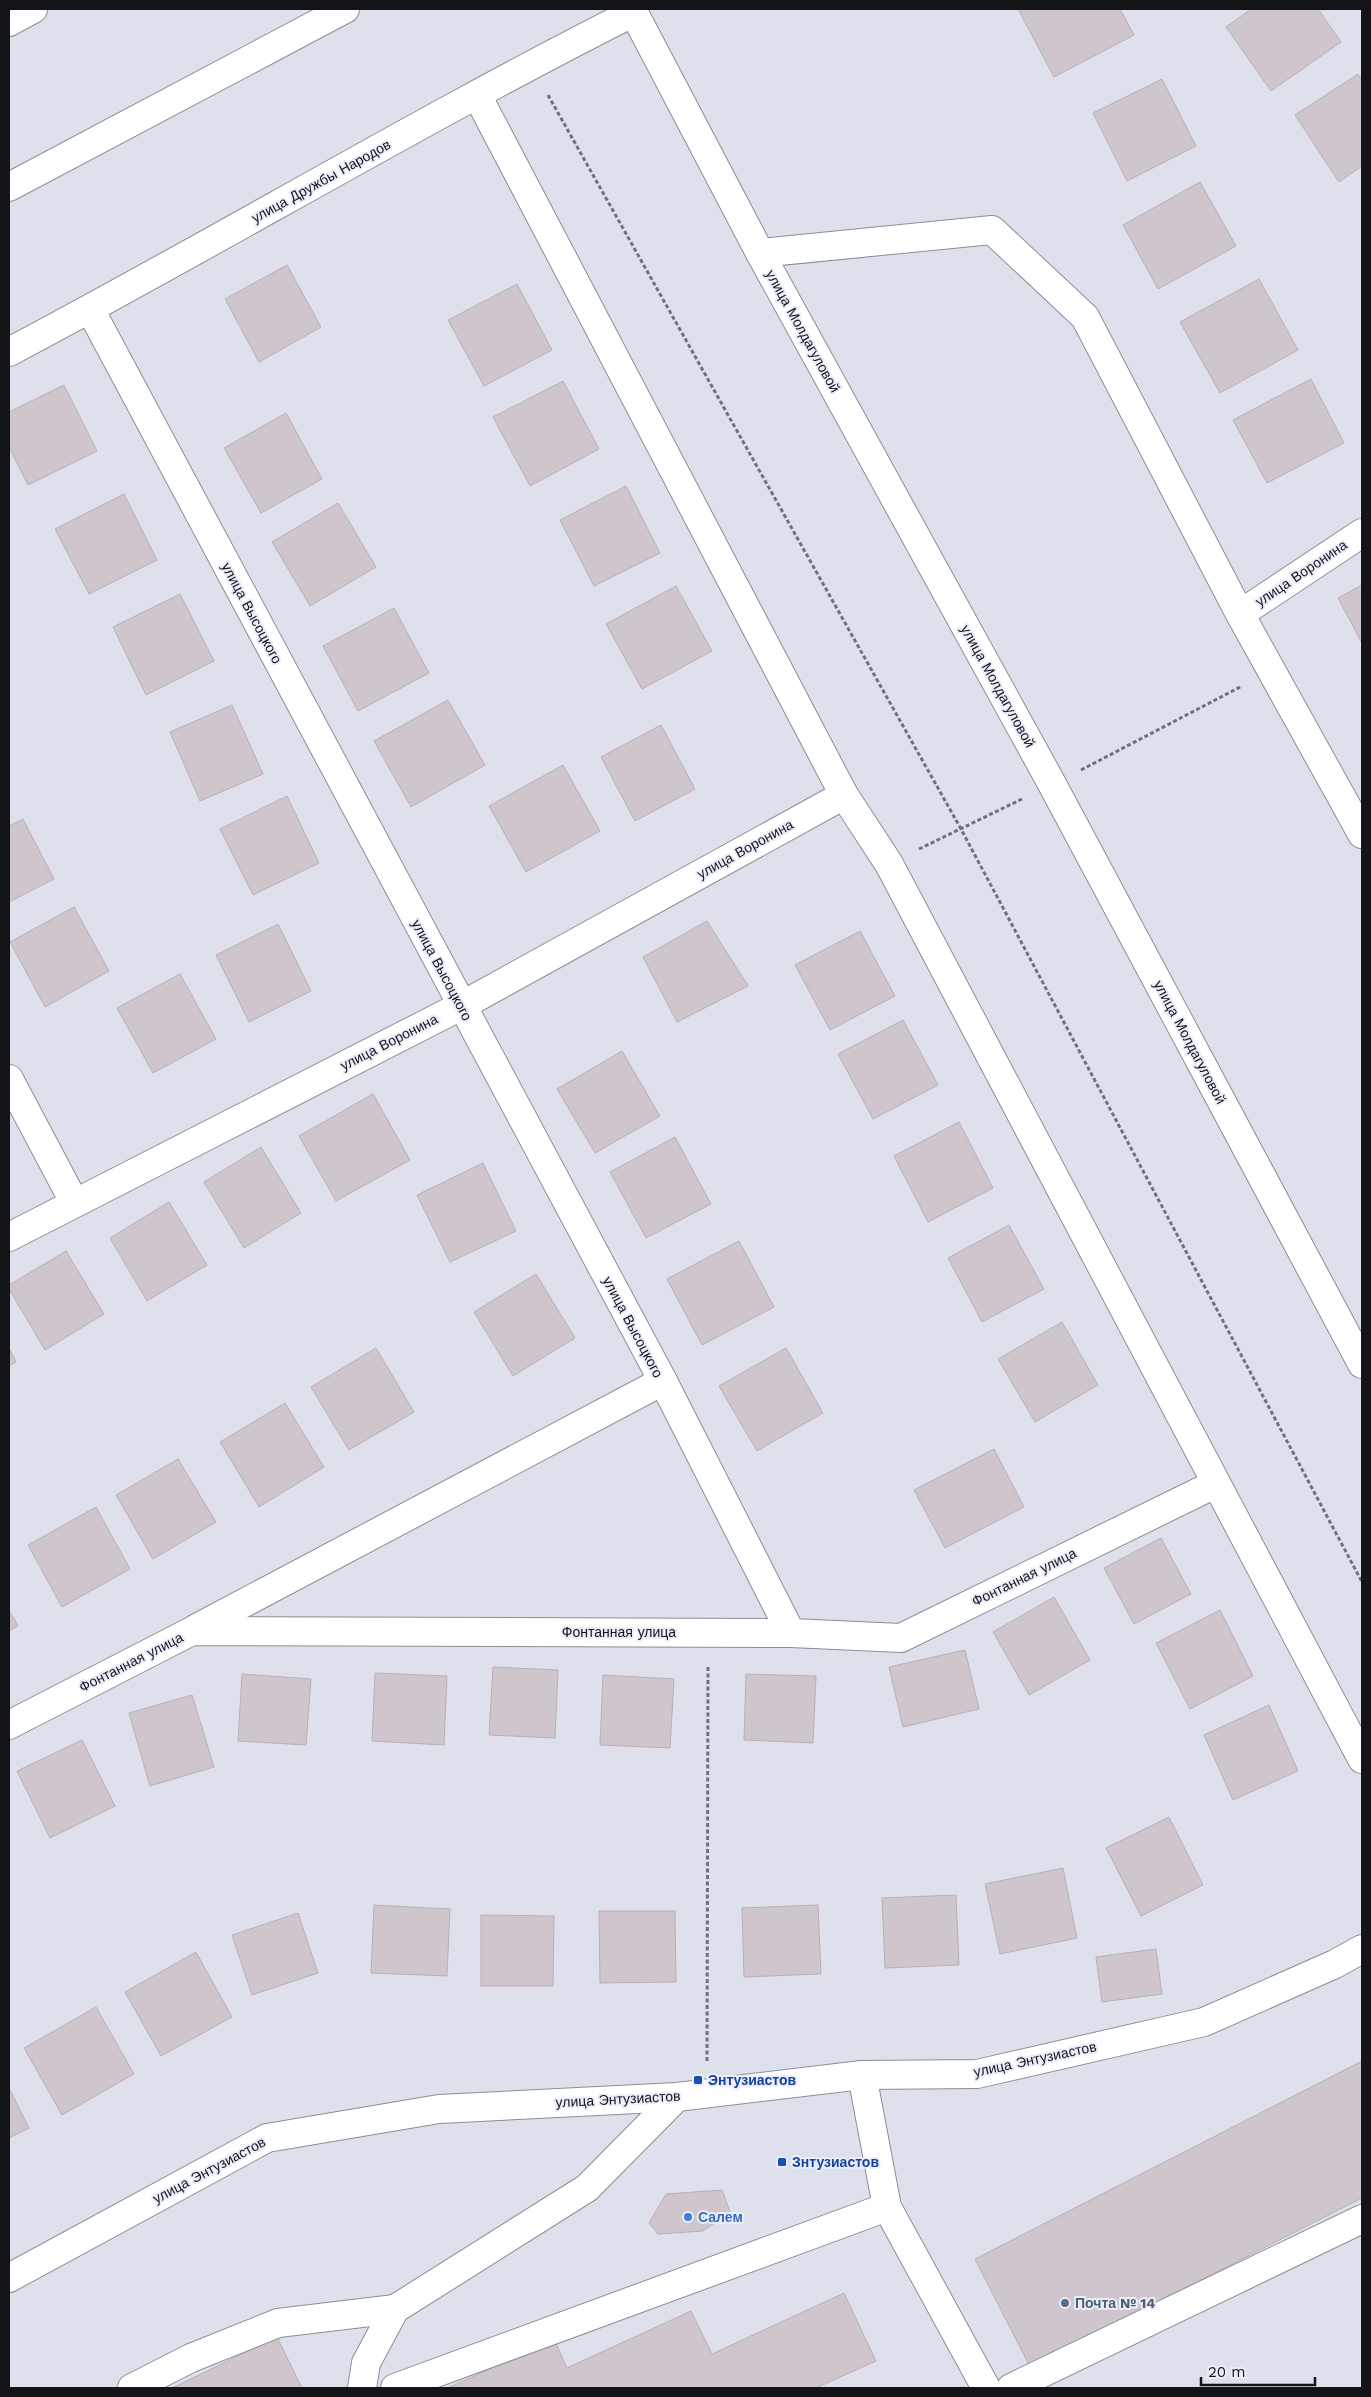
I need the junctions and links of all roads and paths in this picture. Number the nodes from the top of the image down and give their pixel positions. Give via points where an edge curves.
1 (33, 9) edge
2 (345, 9) edge
3 (633, 10) edge
4 (9, 22) edge
5 (531, 64) junction
6 (476, 95) junction
7 (9, 187) edge
8 (760, 253) junction
9 (90, 309) junction
10 (9, 352) edge
11 (1362, 533) edge
12 (1240, 614) junction
13 (844, 795) junction
14 (1362, 834) edge
15 (461, 1006) junction
16 (9, 1079) edge
17 (74, 1202) junction
18 (9, 1237) edge
19 (1362, 1364) edge
20 (663, 1381) junction
21 (1216, 1484) junction
22 (1362, 1582) edge
23 (192, 1631) junction
24 (708, 1632) junction
25 (791, 1633) junction
26 (9, 1725) edge
27 (1362, 1759) edge
28 (1359, 1958) edge
29 (862, 2075) junction
30 (707, 2092) junction
31 (677, 2097) junction
32 (887, 2207) junction
33 (1362, 2219) edge
34 (9, 2278) edge
35 (395, 2309) junction
36 (132, 2388) edge
37 (362, 2388) edge
38 (395, 2388) edge
39 (986, 2388) edge
40 (1011, 2388) edge

1 - 4 street
2 - 7 street
3 - 5 street, улица Дружбы Народов
3 - 8 street, улица Молдагуловой
5 - 6 street, улица Дружбы Народов
5 - 22 path via 961,829
6 - 9 street, улица Дружбы Народов
6 - 13 street
8 - 12 street via 992,230 1085,317
8 - 19 street, улица Молдагуловой via 1057,793
9 - 10 street, улица Дружбы Народов
9 - 15 street, улица Высоцкого
11 - 12 street, улица Воронина
12 - 14 street
13 - 15 street, улица Воронина
13 - 21 street via 889,864
15 - 17 street, улица Воронина
15 - 20 street, улица Высоцкого
16 - 17 street
17 - 18 street, улица Воронина
20 - 23 street
20 - 25 street, улица Высоцкого
21 - 25 street, Фонтанная улица via 901,1638
21 - 27 street
23 - 24 street, Фонтанная улица
23 - 26 street, Фонтанная улица
24 - 25 street, Фонтанная улица
24 - 30 path
28 - 29 street, улица Энтузиастов via 1204,2022 978,2074
29 - 30 street, улица Энтузиастов
29 - 32 street
30 - 31 street, улица Энтузиастов
31 - 34 street, улица Энтузиастов via 439,2109 267,2138
31 - 35 street via 587,2188
32 - 38 street
32 - 39 street
33 - 40 street
35 - 36 street via 278,2323 191,2358
35 - 37 street via 366,2363

